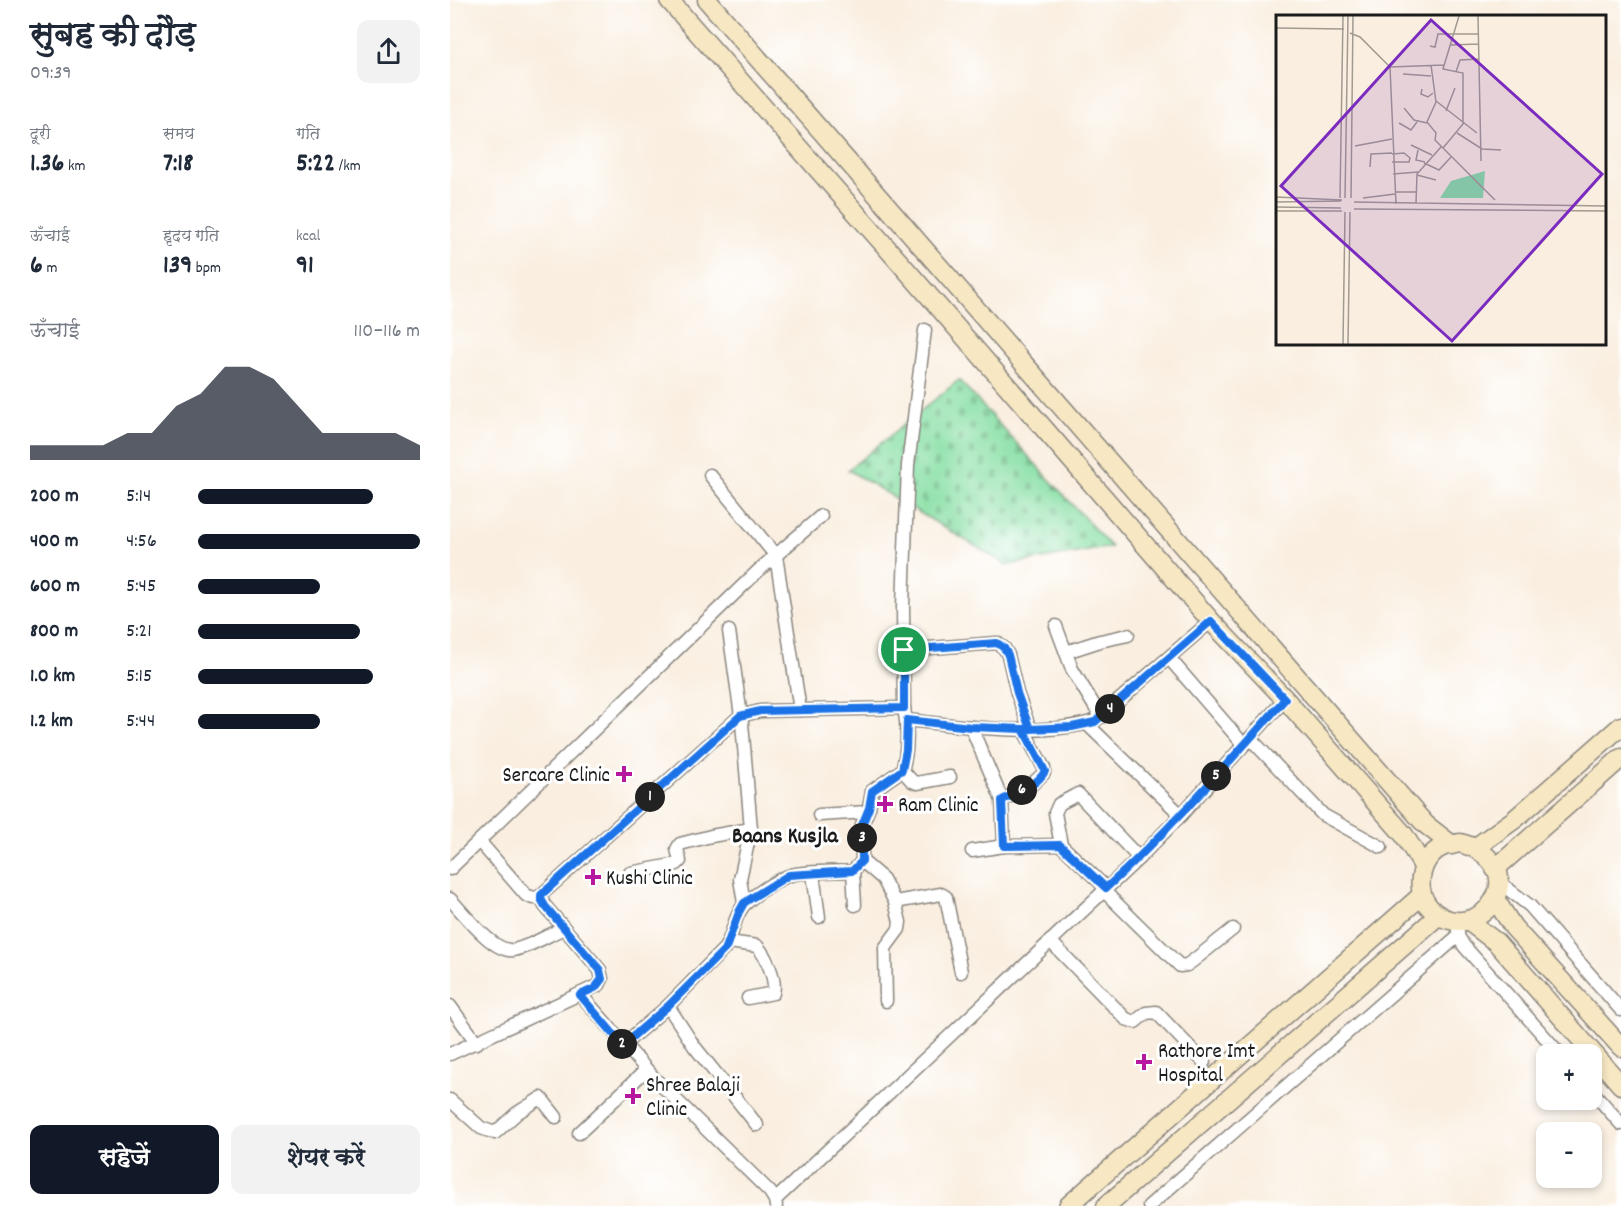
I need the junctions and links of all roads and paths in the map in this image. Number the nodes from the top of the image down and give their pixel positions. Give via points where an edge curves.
1 (669, 0) edge
2 (707, 0) edge
3 (926, 330) dead end
4 (710, 475) dead end
5 (821, 516) dead end
6 (1186, 549) junction
7 (776, 556) junction
8 (1165, 568) junction
9 (1211, 621) junction
10 (1056, 626) dead end
11 (729, 631) dead end
12 (1128, 635) dead end
13 (904, 650) junction
14 (1066, 652) junction
15 (1169, 658) junction
16 (1285, 699) junction
17 (800, 710) junction
18 (905, 714) junction
19 (740, 716) junction
20 (1101, 717) junction
21 (1087, 724) junction
22 (1621, 726) edge
23 (971, 727) junction
24 (1027, 729) junction
25 (1247, 742) junction
26 (1621, 758) edge
27 (902, 770) junction
28 (950, 777) dead end
29 (1002, 800) junction
30 (867, 812) junction
31 (819, 815) dead end
32 (1180, 815) junction
33 (751, 829) junction
34 (479, 841) junction
35 (1060, 845) junction
36 (1452, 845) junction
37 (1004, 846) junction
38 (1381, 847) dead end
39 (1476, 847) junction
40 (972, 851) dead end
41 (1139, 858) junction
42 (862, 861) junction
43 (1423, 866) junction
44 (450, 869) edge
45 (852, 871) junction
46 (630, 873) dead end
47 (813, 874) junction
48 (1496, 883) junction
49 (1104, 889) junction
50 (1422, 895) junction
51 (540, 897) junction
52 (450, 899) edge
53 (895, 902) junction
54 (744, 903) junction
55 (855, 905) dead end
56 (1439, 915) junction
57 (819, 917) dead end
58 (1461, 926) junction
59 (564, 928) junction
60 (1233, 929) dead end
61 (1050, 941) junction
62 (729, 942) junction
63 (961, 972) dead end
64 (580, 995) junction
65 (748, 998) dead end
66 (886, 1000) dead end
67 (450, 1006) edge
68 (668, 1006) junction
69 (1621, 1010) edge
70 (477, 1042) junction
71 (1551, 1044) edge
72 (623, 1045) junction
73 (1621, 1047) edge
74 (450, 1054) edge
75 (1204, 1062) dead end
76 (646, 1070) junction
77 (1621, 1085) edge
78 (450, 1100) edge
79 (1602, 1102) edge
80 (556, 1117) dead end
81 (1621, 1124) edge
82 (757, 1125) dead end
83 (579, 1133) dead end
84 (776, 1203) edge
85 (1068, 1206) edge
86 (1106, 1206) edge
87 (1149, 1206) edge

1 - 8 street
2 - 6 street
3 - 13 street via 908,465
4 - 7 street
5 - 7 street
6 - 8 street
6 - 36 street via 1425,824
7 - 17 street
7 - 34 street
8 - 9 street
9 - 15 street
9 - 16 street
10 - 14 street
11 - 19 street
12 - 14 street
13 - 18 street
13 - 24 street via 997,643 1008,655
14 - 20 street
15 - 20 street
15 - 25 street
16 - 25 street
16 - 43 street via 1404,835
17 - 18 street
17 - 19 street
18 - 23 street
18 - 27 street
19 - 33 street
19 - 51 street
20 - 21 street
21 - 24 street
21 - 32 street
22 - 39 street via 1515,819
23 - 24 street
23 - 29 street
24 - 29 street via 1045,771 1029,787
25 - 32 street
25 - 38 street via 1323,815
26 - 48 street
27 - 28 street via 917,783
27 - 30 street via 873,789
29 - 37 street
30 - 31 street
30 - 42 street via 862,825
32 - 41 street
33 - 46 street via 680,843 677,864
33 - 54 street via 740,879
34 - 44 street
34 - 51 street via 526,894
35 - 37 street
35 - 41 street via 1055,809 1078,794
35 - 49 street
36 - 39 street
36 - 43 street via 1432,854
37 - 40 street
39 - 48 street via 1487,856
41 - 49 street
42 - 45 street
42 - 53 street via 883,879
43 - 50 street
45 - 47 street
45 - 55 street
47 - 54 street via 789,875
47 - 57 street
48 - 58 street via 1486,911
48 - 69 street via 1530,906
48 - 73 street via 1513,927
49 - 60 street via 1180,966 1187,965
49 - 61 street
50 - 56 street
50 - 85 street
51 - 59 street
52 - 59 street via 503,950 523,947
53 - 63 street via 940,894 946,897
53 - 66 street via 900,926 885,948
54 - 62 street
56 - 58 street
56 - 86 street
58 - 71 street via 1464,946
58 - 77 street via 1496,942
58 - 87 street
59 - 64 street via 602,976 599,985
61 - 75 street via 1126,1019 1135,1022 1146,1013 1156,1012
61 - 84 street
62 - 65 street via 757,946 766,961 773,993
62 - 68 street
64 - 70 street
64 - 72 street
67 - 70 street
68 - 72 street
68 - 82 street via 694,1046
70 - 74 street
72 - 76 street
76 - 83 street
76 - 84 street via 770,1192
78 - 80 street via 481,1128 495,1132 541,1098
79 - 81 street

